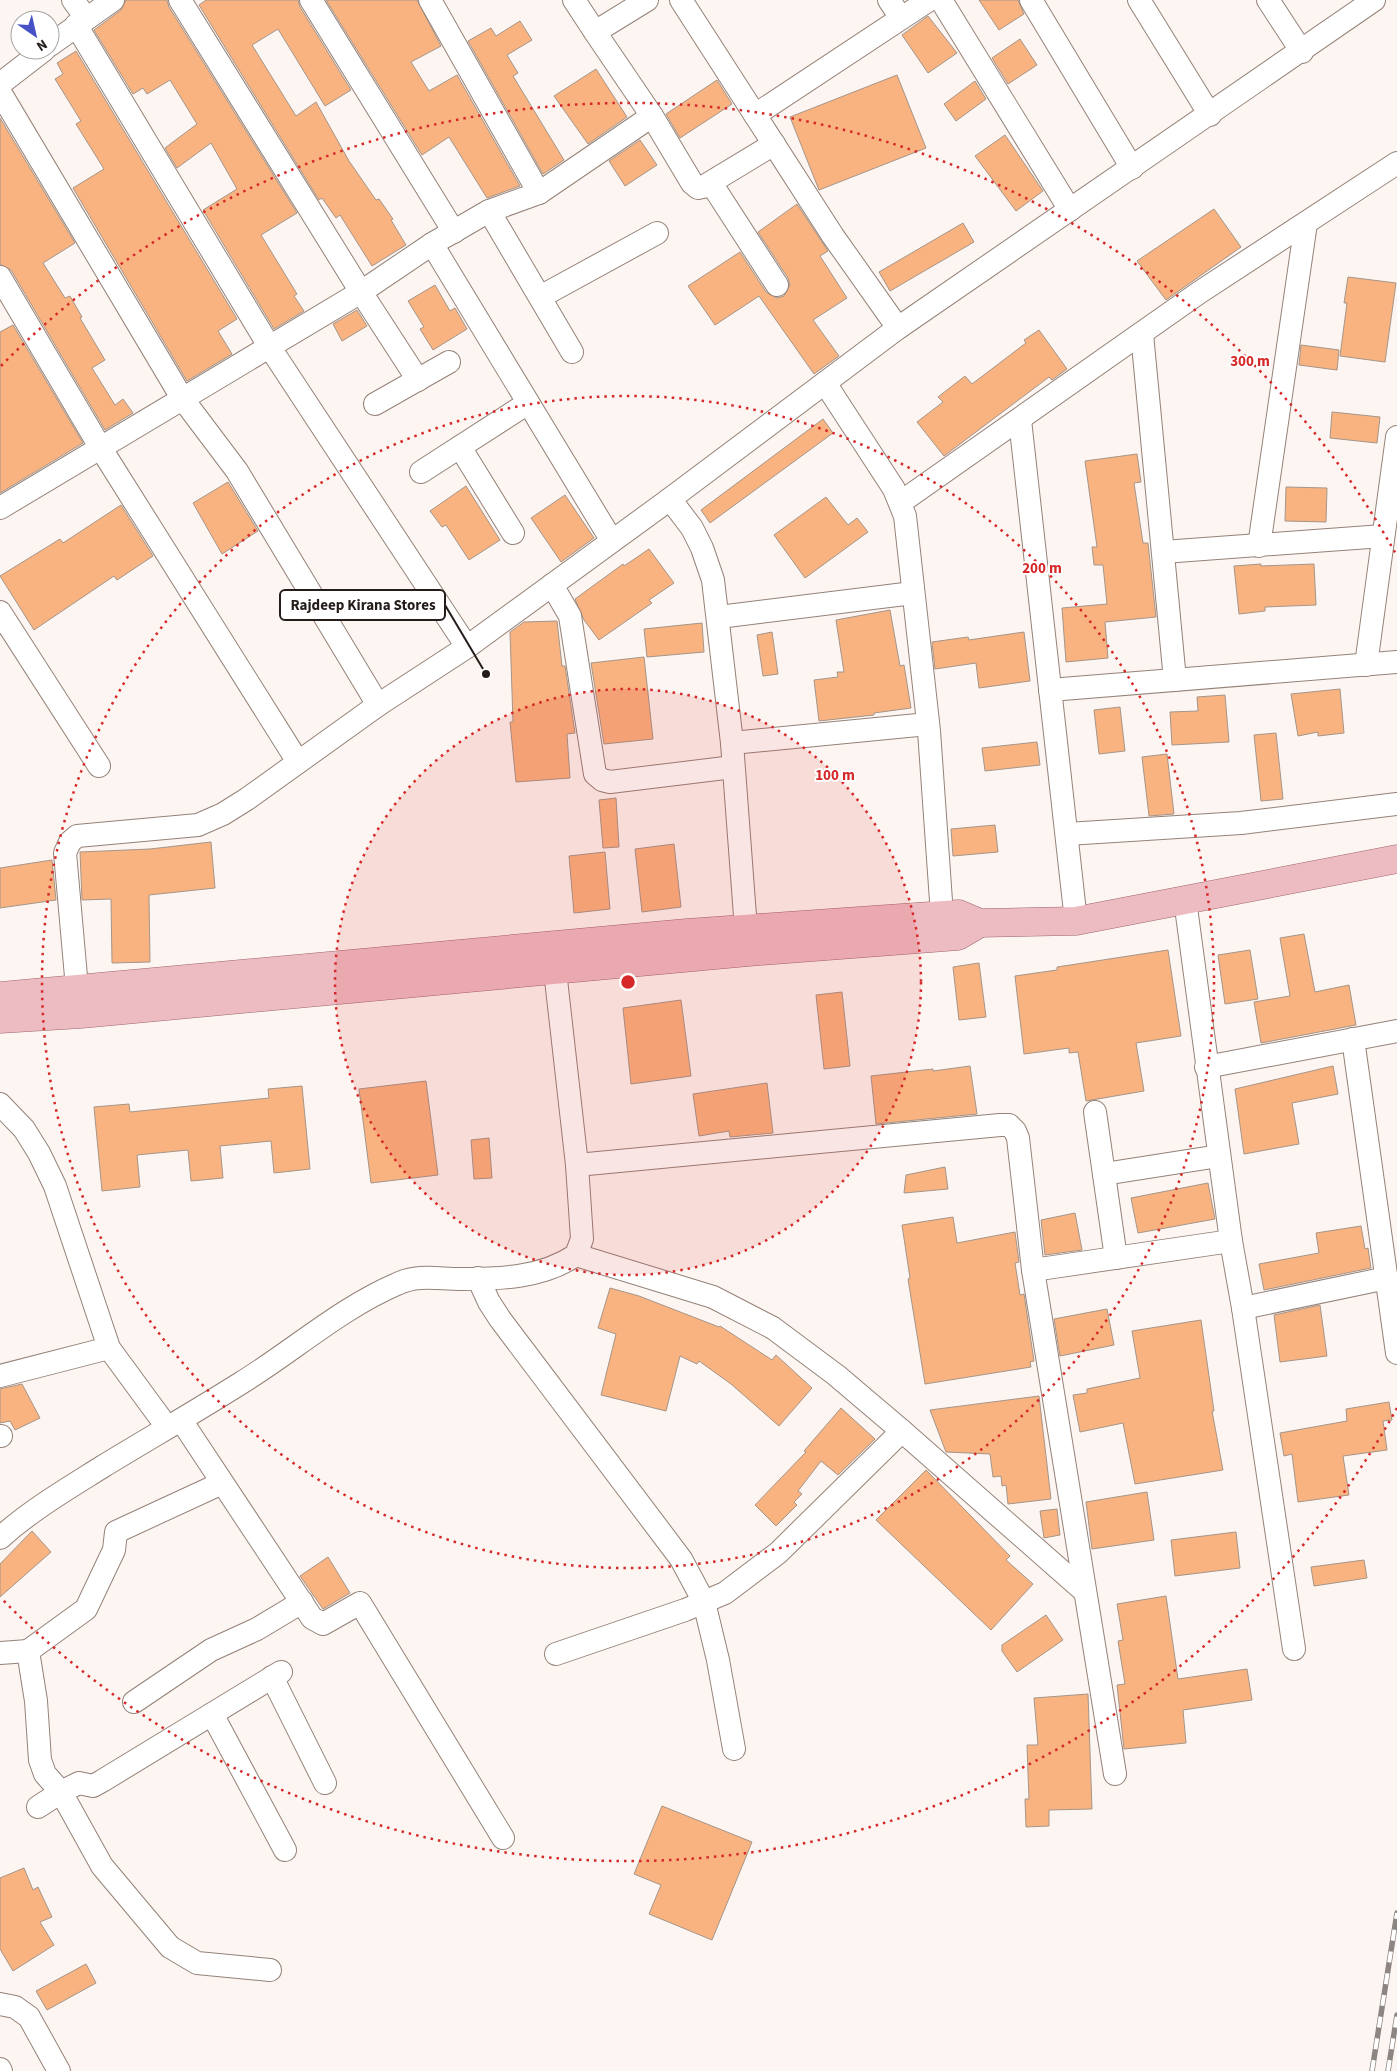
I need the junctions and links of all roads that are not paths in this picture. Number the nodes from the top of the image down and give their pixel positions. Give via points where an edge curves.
1 (113, 0) edge
2 (180, 0) edge
3 (311, 0) edge
4 (430, 0) edge
5 (574, 0) edge
6 (647, 0) edge
7 (681, 0) edge
8 (929, 0) edge
9 (941, 0) edge
10 (1031, 0) edge
11 (1139, 0) edge
12 (1268, 0) edge
13 (1374, 0) edge
14 (895, 9) edge
15 (78, 14) edge
16 (595, 32) junction
17 (60, 34) edge
18 (1302, 52) junction
19 (31, 60) edge
20 (0, 84) edge
21 (0, 92) edge
22 (755, 115) junction
23 (1210, 115) junction
24 (652, 116) junction
25 (774, 144) junction
26 (1397, 163) edge
27 (1132, 168) junction
28 (711, 182) junction
29 (539, 193) junction
30 (1070, 210) junction
31 (489, 211) junction
32 (1306, 223) junction
33 (454, 232) junction
34 (657, 233) dead end
35 (432, 244) junction
36 (0, 277) edge
37 (776, 285) dead end
38 (361, 292) junction
39 (540, 297) junction
40 (898, 328) junction
41 (1142, 334) junction
42 (269, 346) junction
43 (572, 352) dead end
44 (449, 362) dead end
45 (418, 380) junction
46 (825, 382) junction
47 (182, 398) junction
48 (528, 403) junction
49 (375, 404) dead end
50 (1020, 420) junction
51 (1397, 436) edge
52 (100, 447) junction
53 (460, 447) junction
54 (421, 472) dead end
55 (670, 499) junction
56 (901, 502) junction
57 (0, 508) edge
58 (513, 533) dead end
59 (1383, 536) junction
60 (612, 541) junction
61 (1260, 546) junction
62 (1163, 552) junction
63 (552, 585) junction
64 (913, 593) junction
65 (0, 612) edge
66 (718, 618) junction
67 (467, 647) junction
68 (1397, 662) edge
69 (1366, 665) junction
70 (1175, 680) junction
71 (1050, 690) junction
72 (378, 705) junction
73 (928, 724) junction
74 (732, 743) junction
75 (298, 762) junction
76 (99, 766) dead end
77 (733, 767) junction
78 (1397, 804) edge
79 (1066, 834) junction
80 (1397, 859) edge
81 (1185, 900) junction
82 (942, 915) junction
83 (1076, 921) junction
84 (980, 923) junction
85 (746, 929) junction
86 (553, 957) junction
87 (77, 988) junction
88 (0, 996) edge
89 (0, 1019) edge
90 (1397, 1031) edge
91 (1354, 1039) junction
92 (1206, 1067) junction
93 (0, 1104) edge
94 (1095, 1112) dead end
95 (1219, 1156) junction
96 (577, 1164) junction
97 (1104, 1174) junction
98 (1230, 1241) junction
99 (576, 1255) junction
100 (1116, 1258) junction
101 (1033, 1270) junction
102 (478, 1278) junction
103 (1387, 1278) junction
104 (1243, 1308) junction
105 (109, 1348) junction
106 (1397, 1353) edge
107 (0, 1376) edge
108 (174, 1423) junction
109 (902, 1431) junction
110 (222, 1483) junction
111 (0, 1538) edge
112 (1083, 1590) junction
113 (704, 1602) junction
114 (307, 1610) junction
115 (1294, 1649) dead end
116 (28, 1651) junction
117 (0, 1653) edge
118 (556, 1654) dead end
119 (134, 1702) dead end
120 (212, 1714) junction
121 (734, 1749) dead end
122 (1115, 1774) dead end
123 (325, 1783) dead end
124 (62, 1792) junction
125 (38, 1807) dead end
126 (503, 1838) dead end
127 (284, 1850) dead end
128 (270, 1970) dead end
129 (0, 2004) edge
130 (59, 2071) edge

1 - 15 street
2 - 38 street
3 - 33 street
4 - 29 street
5 - 16 street
6 - 16 street
7 - 22 street
8 - 14 street
9 - 30 street
10 - 27 street
11 - 23 street
12 - 18 street
13 - 18 street
14 - 22 street
15 - 17 street
15 - 42 street
16 - 24 street
18 - 23 street
19 - 20 street
21 - 47 street
22 - 25 street
23 - 27 street
24 - 28 street via 692,183 698,188
24 - 29 street
25 - 28 street
25 - 40 street
26 - 32 street
27 - 30 street
28 - 37 street
29 - 31 street
30 - 40 street
31 - 33 street
31 - 39 street
32 - 41 street
32 - 61 street
33 - 35 street
34 - 39 street
35 - 38 street
35 - 48 street
36 - 52 street
38 - 42 street
38 - 45 street
39 - 43 street
40 - 46 street
41 - 50 street
41 - 62 street
42 - 47 street
42 - 67 street
44 - 45 street
45 - 49 street
46 - 55 street
46 - 56 street
47 - 52 street
47 - 72 street via 237,471
48 - 53 street
48 - 60 street
50 - 56 street
50 - 71 street
51 - 59 street
52 - 57 street
52 - 75 street
53 - 54 street
53 - 58 street
55 - 60 street
55 - 66 street via 692,528 702,548 713,580
56 - 64 street
59 - 61 street
59 - 69 street
60 - 63 street
61 - 62 street
62 - 70 street
63 - 67 street
63 - 77 street via 570,616 595,774 610,782
64 - 66 street
64 - 73 street
65 - 76 street
66 - 74 street
67 - 72 street
68 - 69 street
69 - 70 street
70 - 71 street
71 - 79 street
72 - 75 street
73 - 74 street
73 - 82 street
74 - 77 street
75 - 87 street via 247,799 198,825 90,834 77,836 70,842 65,853
77 - 85 street
78 - 79 street via 1240,823
79 - 83 street
80 - 81 main road
81 - 83 main road
81 - 92 street
82 - 84 main road via 959,914
82 - 85 main road
83 - 84 main road
84 - 86 main road via 958,936 748,952
85 - 86 main road
86 - 87 main road
86 - 89 main road via 81,1014
86 - 96 street
87 - 88 main road
90 - 91 street
91 - 92 street
91 - 103 street
92 - 95 street
93 - 105 street via 24,1129 55,1186
94 - 97 street
95 - 97 street
95 - 98 street
96 - 99 street via 582,1239
96 - 101 street via 1009,1125 1018,1138
97 - 100 street
98 - 100 street
98 - 104 street
99 - 102 street via 545,1271
99 - 109 street via 713,1297 773,1328
100 - 101 street
101 - 112 street
102 - 108 street via 426,1277 397,1284
102 - 113 street via 500,1319 681,1558
103 - 104 street
103 - 106 street
104 - 115 street
105 - 107 street
105 - 108 street
108 - 110 street
108 - 111 street via 51,1498
109 - 112 street
109 - 113 street via 778,1553 725,1592
110 - 114 street
110 - 116 street via 116,1532 114,1550 86,1609
112 - 122 street
113 - 118 street
113 - 121 street
114 - 119 street via 257,1628 211,1650
114 - 126 street via 323,1624 360,1603
116 - 117 street
116 - 124 street via 40,1760 45,1774
120 - 123 street via 276,1675
120 - 124 street via 93,1786 79,1783
120 - 127 street
124 - 125 street
124 - 128 street via 102,1866 170,1947 196,1963
129 - 130 street via 15,2006 28,2017

